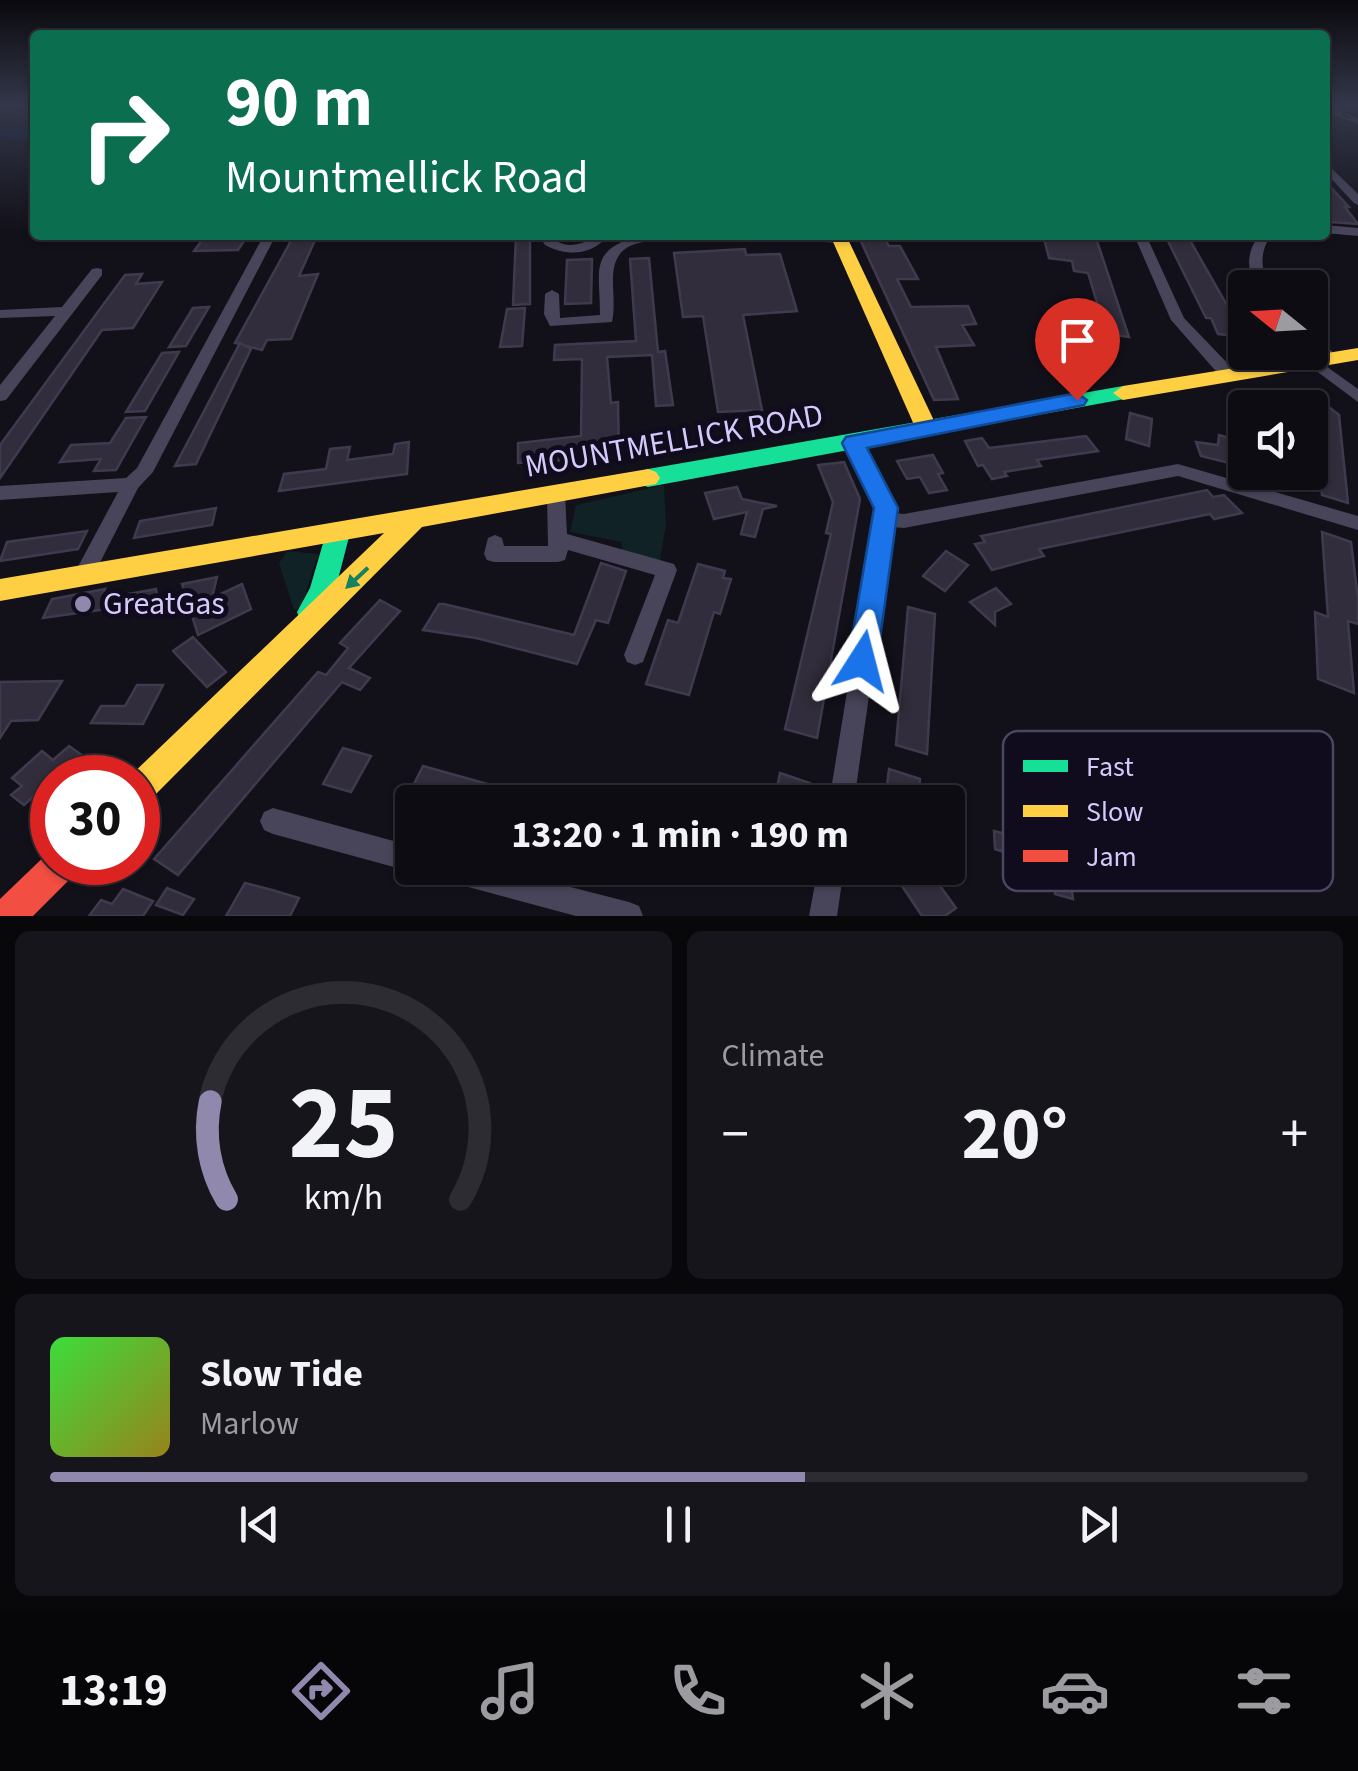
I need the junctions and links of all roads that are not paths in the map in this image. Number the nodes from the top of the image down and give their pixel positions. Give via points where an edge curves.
1 (1330, 166) edge
2 (1358, 201) edge
3 (1330, 230) edge
4 (1358, 232) edge
5 (267, 240) edge
6 (550, 240) edge
7 (591, 240) edge
8 (598, 240) edge
9 (637, 240) edge
10 (840, 240) edge
11 (1142, 240) edge
12 (1261, 240) edge
13 (615, 248) junction
14 (1254, 270) edge
15 (98, 272) dead end
16 (552, 294) dead end
17 (64, 311) junction
18 (0, 314) edge
19 (1328, 353) edge
20 (1358, 354) edge
21 (1328, 364) edge
22 (1241, 370) edge
23 (1227, 373) junction
24 (0, 396) edge
25 (1358, 397) edge
26 (926, 427) junction
27 (854, 443) junction
28 (131, 484) junction
29 (0, 493) edge
30 (556, 494) junction
31 (884, 519) junction
32 (413, 520) junction
33 (1358, 523) edge
34 (338, 533) junction
35 (560, 540) junction
36 (495, 543) dead end
37 (82, 576) junction
38 (0, 590) edge
39 (297, 634) junction
40 (635, 655) dead end
41 (160, 768) edge
42 (843, 785) edge
43 (273, 822) dead end
44 (395, 854) edge
45 (40, 885) edge
46 (511, 885) edge
47 (828, 885) edge
48 (8, 916) edge
49 (629, 916) edge
50 (823, 916) edge

1 - 2 street
3 - 4 street
5 - 28 street via 144,472
6 - 7 street via 559,248 581,248
8 - 13 street
9 - 13 street
10 - 26 main road
11 - 23 street via 1178,320
12 - 14 street
13 - 16 street via 606,261 606,319 555,322
15 - 17 street
17 - 18 street
17 - 24 street
19 - 20 main road, MOUNTMELLICK ROAD
21 - 25 street
22 - 23 main road, MOUNTMELLICK ROAD
23 - 26 main road, MOUNTMELLICK ROAD
26 - 27 main road, MOUNTMELLICK ROAD
27 - 30 main road, MOUNTMELLICK ROAD
27 - 31 street via 886,508
28 - 29 street
28 - 37 street
30 - 32 main road, MOUNTMELLICK ROAD
30 - 35 street
31 - 33 street via 904,522 1178,470
31 - 42 street
32 - 34 main road, MOUNTMELLICK ROAD
32 -> 39 main road
34 - 37 main road, MOUNTMELLICK ROAD
34 - 39 main road via 322,592
35 - 36 street via 558,554 494,554
35 - 40 street via 667,570
37 - 38 main road, MOUNTMELLICK ROAD
39 - 41 main road
43 - 44 street
45 - 48 main road
46 - 49 street
47 - 50 street

